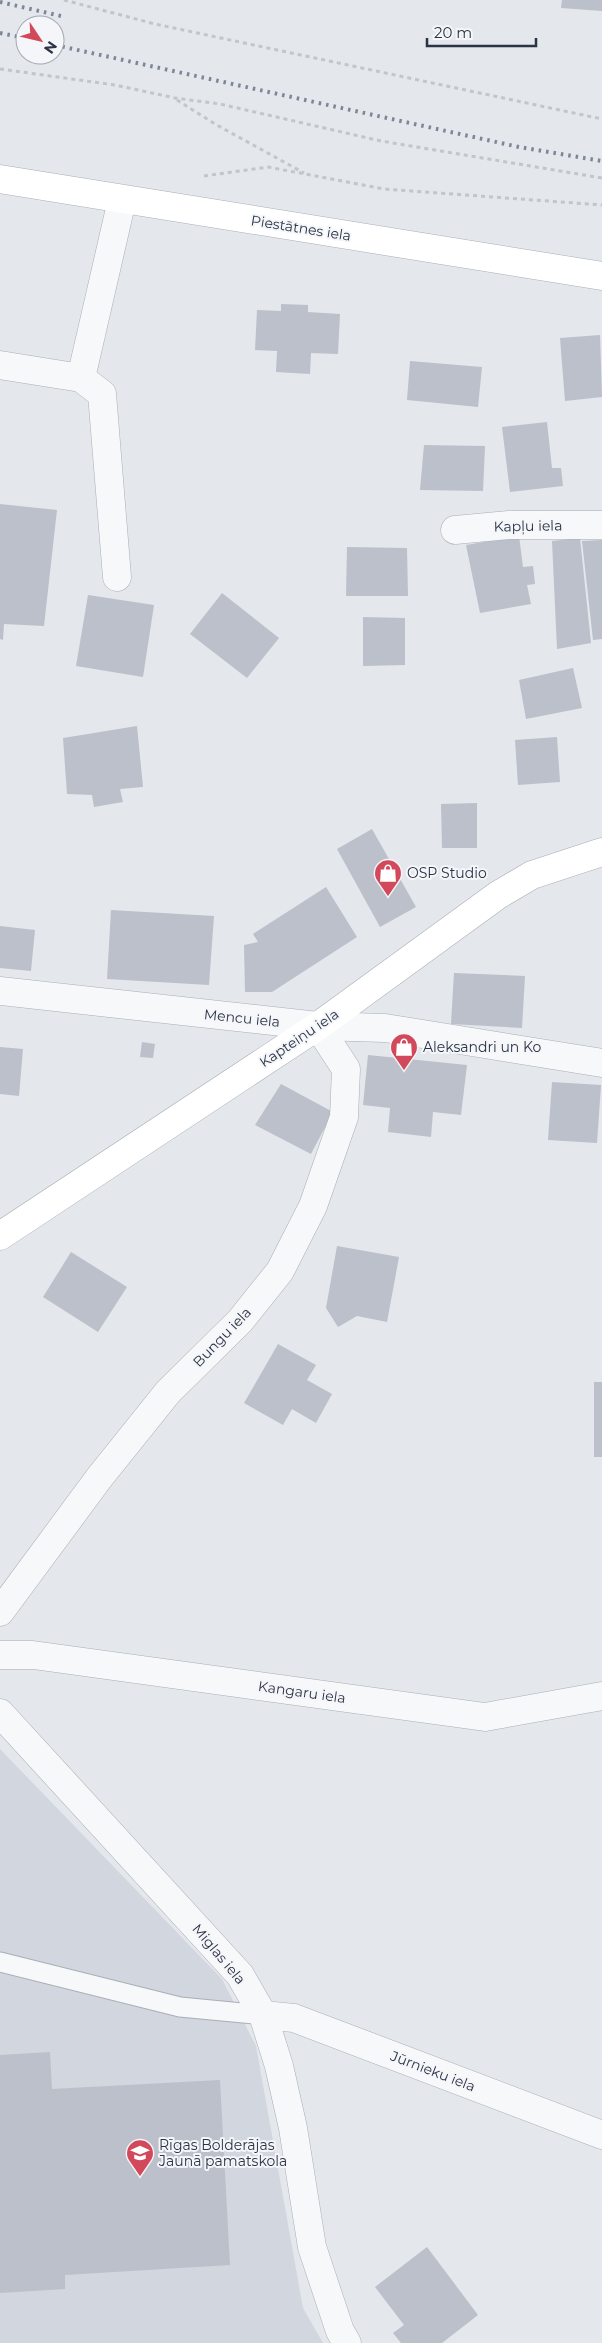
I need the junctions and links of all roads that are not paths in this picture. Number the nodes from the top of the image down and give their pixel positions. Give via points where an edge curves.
1 (0, 179) edge
2 (122, 200) junction
3 (602, 276) edge
4 (0, 365) edge
5 (81, 378) junction
6 (602, 525) edge
7 (455, 530) dead end
8 (117, 577) dead end
9 (602, 852) edge
10 (0, 991) edge
11 (318, 1026) junction
12 (602, 1063) edge
13 (0, 1236) edge
14 (0, 1612) edge
15 (0, 1655) edge
16 (602, 1696) edge
17 (0, 1713) edge
18 (0, 1962) edge
19 (263, 2015) junction
20 (602, 2135) edge
21 (347, 2343) edge

1 - 2 street, Piestātnes iela
2 - 3 street, Piestātnes iela
2 - 5 street
4 - 5 street
5 - 8 street via 102,394
6 - 7 street, Kapļu iela via 509,525
9 - 11 street, Kapteiņu iela via 532,875 498,895
10 - 11 street, Mencu iela
11 - 12 street, Mencu iela via 385,1028
11 - 13 street, Kapteiņu iela
11 - 14 street, Bungu iela via 346,1069 344,1117 313,1206 280,1272 240,1321 168,1392 99,1478
15 - 16 street, Kangaru iela via 33,1654 485,1717
17 - 19 street, Miglas iela via 240,1975
18 - 19 lane via 180,2007
19 - 20 street, Jūrnieku iela via 294,2018
19 - 21 street, Miglas iela via 293,2128 312,2247

